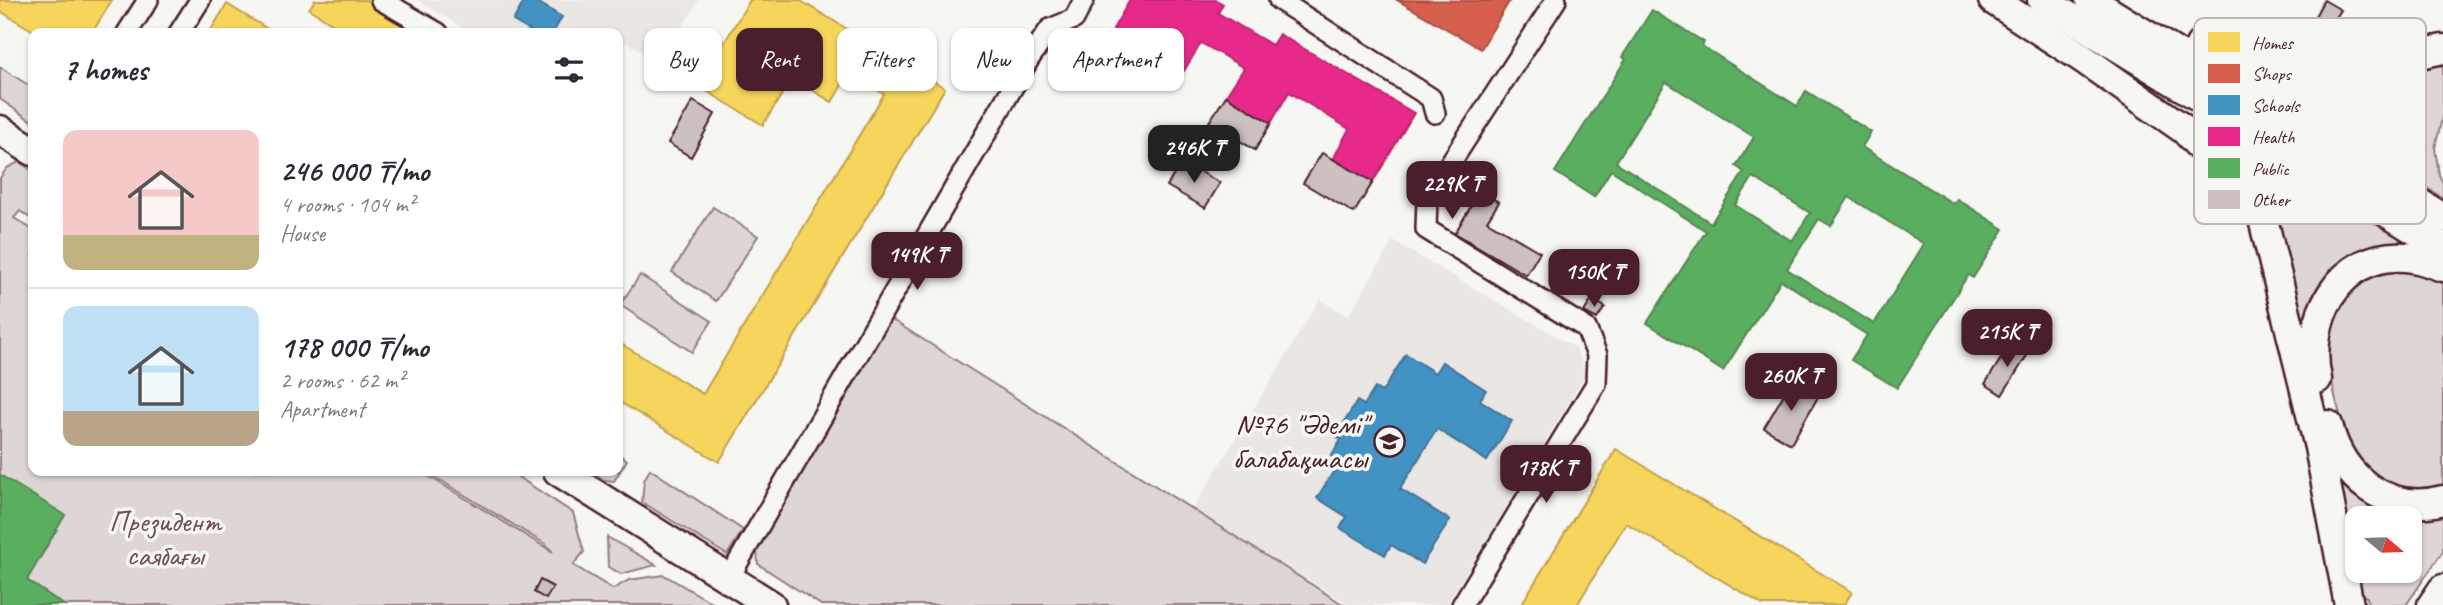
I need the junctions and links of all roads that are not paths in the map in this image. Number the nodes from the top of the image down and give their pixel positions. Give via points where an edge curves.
1 (148, 0) edge
2 (200, 0) edge
3 (381, 0) edge
4 (1084, 0) edge
5 (1279, 0) edge
6 (1556, 0) edge
7 (1993, 0) edge
8 (2042, 0) edge
9 (2090, 0) edge
10 (2127, 0) edge
11 (130, 28) edge
12 (182, 28) edge
13 (429, 28) edge
14 (2194, 41) edge
15 (2194, 64) edge
16 (2194, 94) edge
17 (1435, 113) dead end
18 (0, 130) edge
19 (2194, 140) edge
20 (28, 148) edge
21 (2426, 208) edge
22 (2443, 218) edge
23 (2264, 224) edge
24 (2406, 224) edge
25 (2443, 247) edge
26 (2443, 267) edge
27 (566, 476) edge
28 (2443, 500) edge
29 (729, 578) junction
30 (2443, 589) edge
31 (771, 605) edge
32 (1462, 605) edge
33 (2349, 605) edge
34 (2432, 605) edge

1 - 11 street
2 - 12 street
3 - 13 street
4 - 29 street via 1074,19 1050,29 1029,59
5 - 17 street via 1431,98
6 - 32 street via 1427,199 1426,229 1586,328 1597,355 1596,384
7 - 19 main road
8 - 16 main road
9 - 15 main road
10 - 14 main road
18 - 20 main road
21 - 22 main road
23 - 33 main road via 2319,447
24 - 25 main road
26 - 28 main road via 2406,257 2375,261 2340,282 2319,317 2314,364 2332,442 2353,474 2400,502
27 - 29 main road
29 - 31 main road
30 - 34 main road

